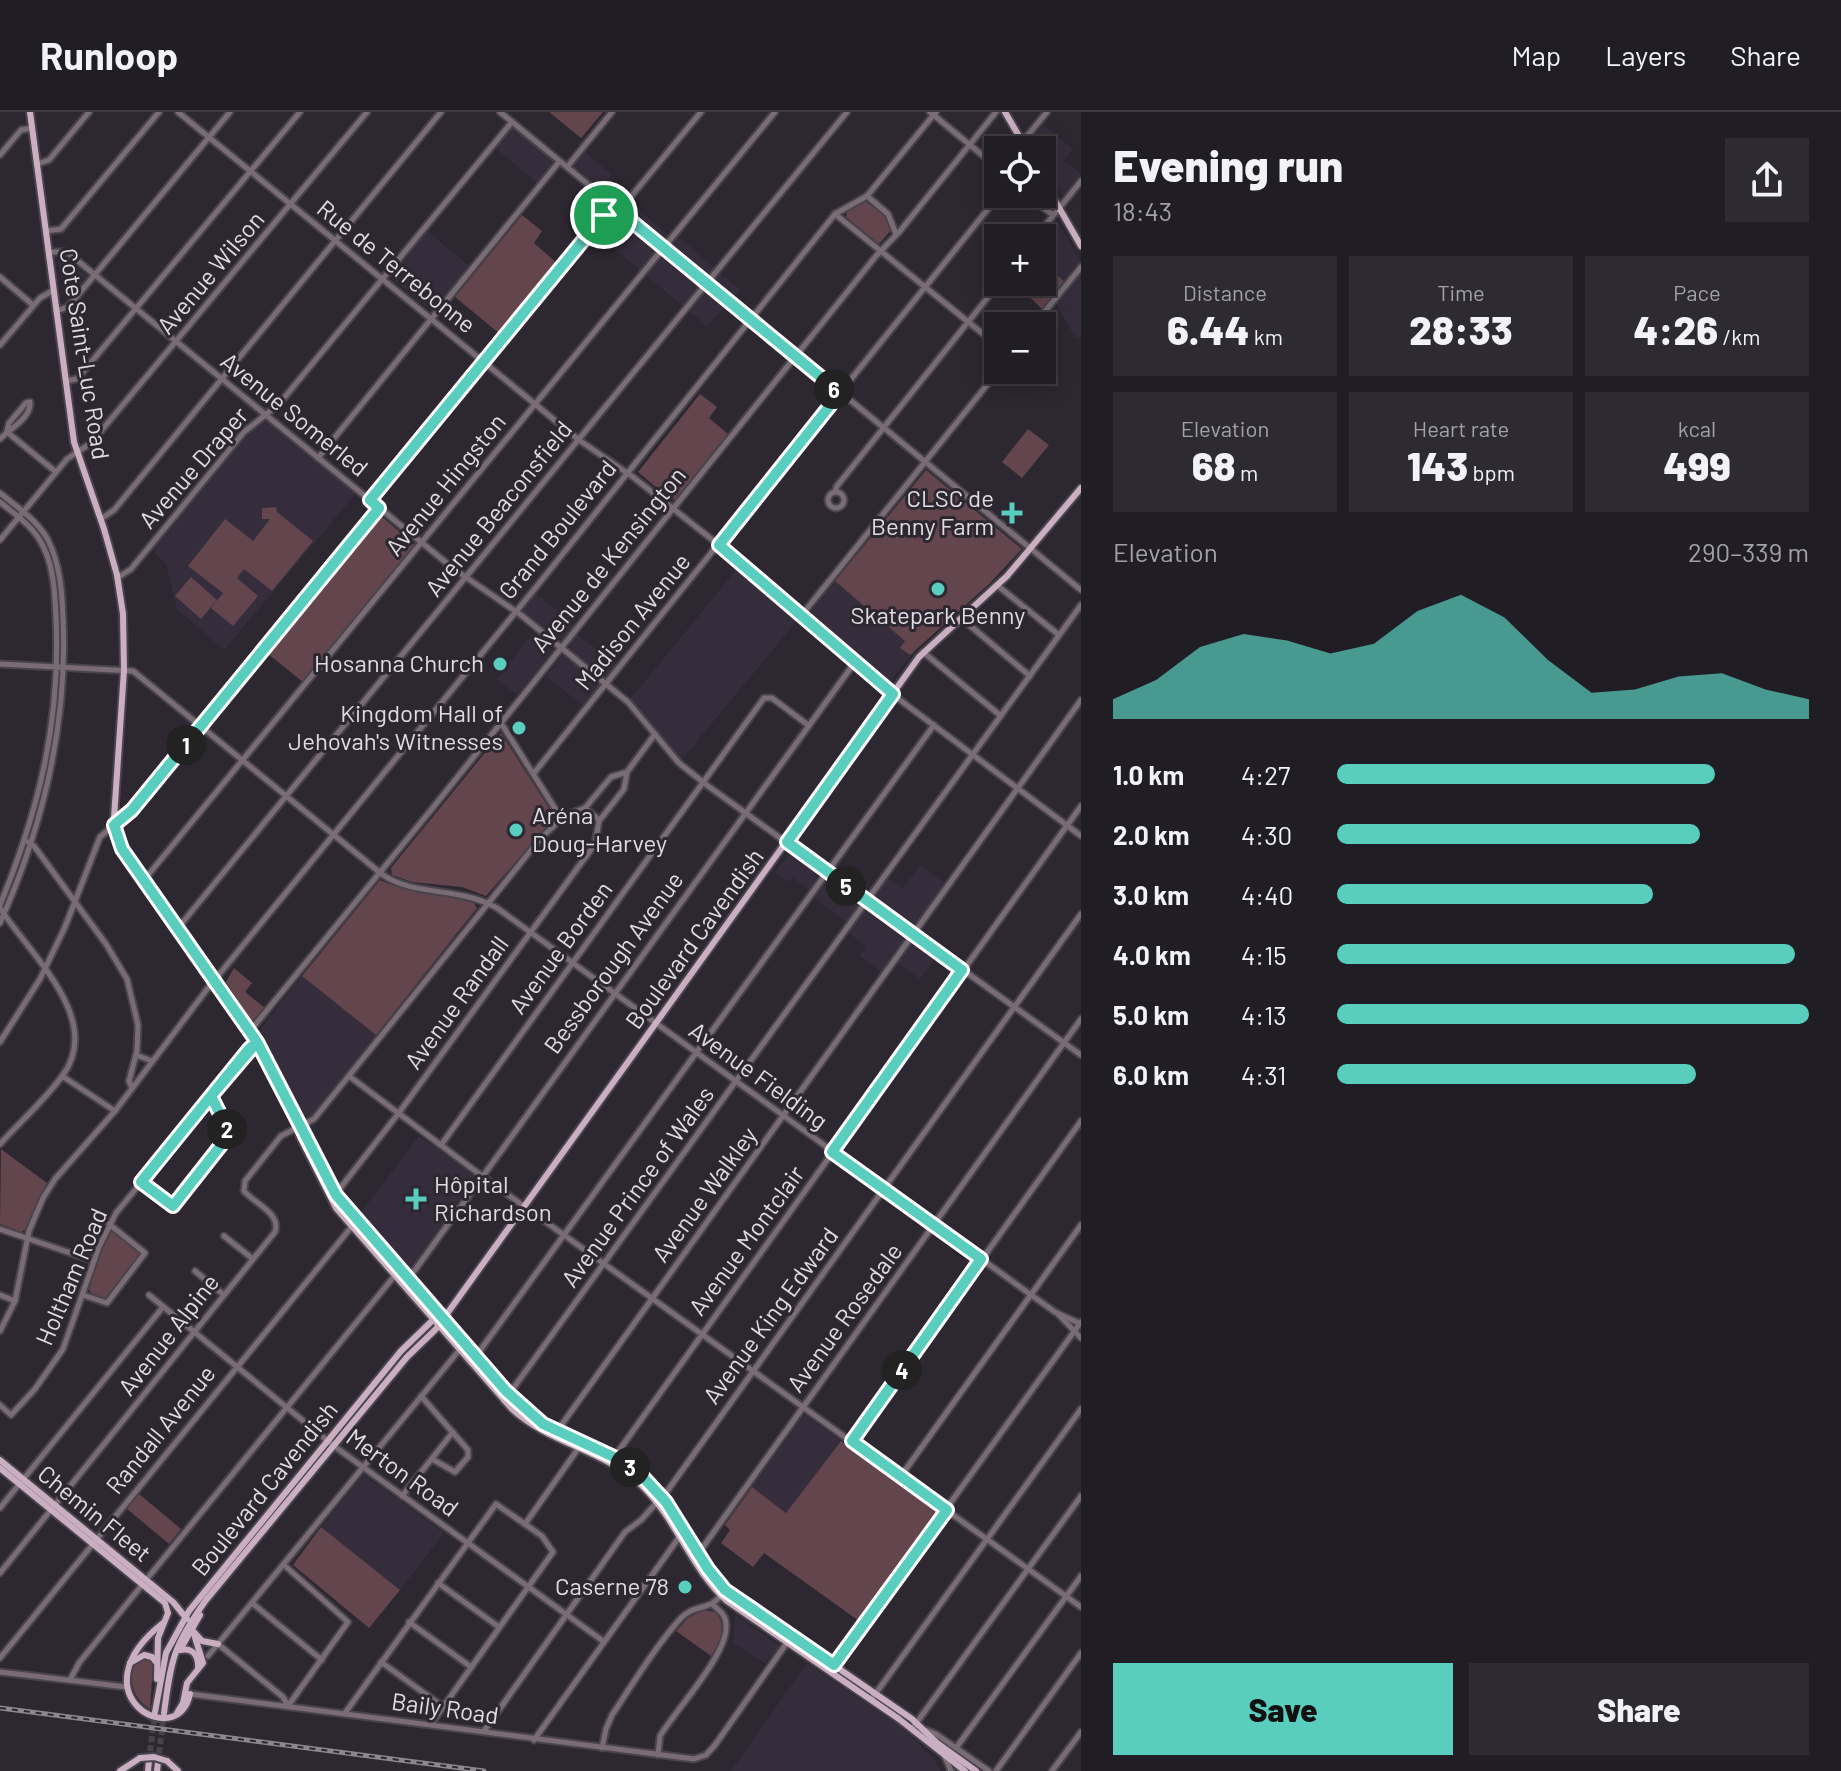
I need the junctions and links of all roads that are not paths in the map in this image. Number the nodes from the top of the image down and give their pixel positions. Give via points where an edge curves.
1 (30, 112) edge
2 (89, 112) edge
3 (159, 112) edge
4 (178, 112) edge
5 (230, 112) edge
6 (300, 112) edge
7 (367, 112) edge
8 (441, 112) edge
9 (500, 112) edge
10 (612, 112) edge
11 (701, 112) edge
12 (775, 112) edge
13 (847, 112) edge
14 (996, 112) edge
15 (1005, 112) edge
16 (1047, 112) edge
17 (933, 113) edge
18 (512, 122) junction
19 (32, 128) junction
20 (1019, 136) edge
21 (1027, 136) edge
22 (209, 137) junction
23 (970, 145) junction
24 (0, 155) edge
25 (984, 156) edge
26 (559, 162) junction
27 (37, 164) junction
28 (567, 167) junction
29 (250, 172) junction
30 (1081, 181) edge
31 (867, 196) junction
32 (1056, 203) edge
33 (291, 205) junction
34 (612, 205) junction
35 (989, 208) edge
36 (1044, 208) edge
37 (1059, 208) junction
38 (619, 211) junction
39 (835, 214) junction
40 (1053, 215) junction
41 (1046, 224) edge
42 (46, 231) junction
43 (896, 234) junction
44 (335, 241) junction
45 (1081, 246) edge
46 (663, 248) junction
47 (49, 252) junction
48 (880, 252) junction
49 (1081, 267) edge
50 (94, 275) junction
51 (0, 277) edge
52 (380, 277) junction
53 (706, 284) junction
54 (925, 288) junction
55 (54, 290) junction
56 (989, 296) edge
57 (33, 305) junction
58 (136, 309) junction
59 (56, 311) junction
60 (1044, 312) edge
61 (432, 320) junction
62 (749, 320) junction
63 (968, 322) junction
64 (984, 335) edge
65 (176, 342) junction
66 (0, 345) edge
67 (795, 357) junction
68 (483, 362) junction
69 (222, 379) junction
70 (66, 381) junction
71 (988, 384) edge
72 (840, 393) junction
73 (535, 405) junction
74 (265, 414) junction
75 (883, 428) junction
76 (7, 431) junction
77 (0, 439) edge
78 (579, 440) junction
79 (77, 452) junction
80 (318, 458) junction
81 (925, 462) junction
82 (56, 472) junction
83 (628, 473) junction
84 (1081, 488) edge
85 (835, 492) dead end
86 (0, 493) edge
87 (370, 500) junction
88 (0, 502) edge
89 (379, 508) junction
90 (673, 509) junction
91 (21, 515) junction
92 (101, 519) junction
93 (0, 540) edge
94 (422, 543) junction
95 (719, 545) junction
96 (1031, 549) junction
97 (117, 578) junction
98 (465, 578) junction
99 (998, 586) junction
100 (1081, 590) edge
101 (1081, 605) edge
102 (515, 612) junction
103 (801, 616) junction
104 (961, 618) junction
105 (1059, 635) junction
106 (562, 648) junction
107 (923, 652) junction
108 (855, 662) junction
109 (0, 664) edge
110 (59, 667) junction
111 (124, 670) junction
112 (1030, 676) junction
113 (606, 684) junction
114 (893, 694) junction
115 (1081, 700) edge
116 (1001, 716) junction
117 (501, 723) junction
118 (808, 725) junction
119 (934, 725) junction
120 (201, 727) junction
121 (655, 734) junction
122 (974, 754) junction
123 (244, 761) junction
124 (627, 772) junction
125 (534, 773) junction
126 (704, 782) junction
127 (1017, 790) junction
128 (288, 797) junction
129 (1081, 806) edge
130 (585, 808) junction
131 (746, 811) junction
132 (561, 818) junction
133 (599, 821) junction
134 (114, 825) junction
135 (1066, 826) junction
136 (334, 835) junction
137 (1081, 836) edge
138 (27, 842) junction
139 (787, 842) junction
140 (827, 872) junction
141 (380, 873) junction
142 (144, 880) junction
143 (867, 901) junction
144 (74, 904) junction
145 (488, 904) junction
146 (1, 909) edge
147 (1081, 914) edge
148 (0, 923) edge
149 (178, 928) junction
150 (530, 932) junction
151 (914, 935) junction
152 (572, 964) junction
153 (44, 970) junction
154 (962, 970) junction
155 (216, 980) junction
156 (614, 994) junction
157 (1014, 1007) junction
158 (1081, 1019) edge
159 (655, 1024) junction
160 (250, 1031) junction
161 (0, 1042) edge
162 (257, 1042) junction
163 (1064, 1043) junction
164 (696, 1054) junction
165 (136, 1055) junction
166 (1081, 1055) edge
167 (152, 1061) junction
168 (62, 1076) junction
169 (349, 1076) junction
170 (736, 1083) junction
171 (132, 1088) junction
172 (211, 1096) junction
173 (115, 1111) junction
174 (398, 1114) junction
175 (783, 1116) junction
176 (1081, 1121) edge
177 (298, 1124) junction
178 (0, 1144) edge
179 (441, 1145) junction
180 (832, 1152) junction
181 (482, 1176) junction
182 (141, 1182) junction
183 (884, 1189) junction
184 (333, 1197) junction
185 (524, 1205) junction
186 (109, 1224) junction
187 (354, 1224) junction
188 (934, 1225) junction
189 (1081, 1225) edge
190 (0, 1229) edge
191 (565, 1235) junction
192 (224, 1236) dead end
193 (28, 1238) junction
194 (253, 1259) junction
195 (981, 1259) junction
196 (94, 1261) junction
197 (605, 1264) junction
198 (195, 1271) dead end
199 (397, 1273) junction
200 (404, 1281) junction
201 (1030, 1294) junction
202 (0, 1295) edge
203 (83, 1295) junction
204 (149, 1295) dead end
205 (224, 1295) junction
206 (652, 1298) junction
207 (15, 1301) junction
208 (163, 1307) junction
209 (1055, 1312) junction
210 (440, 1319) junction
211 (1081, 1324) edge
212 (0, 1331) edge
213 (195, 1332) junction
214 (1074, 1332) junction
215 (702, 1334) junction
216 (1081, 1338) edge
217 (462, 1347) junction
218 (473, 1360) junction
219 (236, 1366) junction
220 (754, 1371) junction
221 (421, 1396) junction
222 (507, 1398) junction
223 (0, 1405) edge
224 (286, 1407) junction
225 (804, 1407) junction
226 (1081, 1409) edge
227 (453, 1432) junction
228 (555, 1435) junction
229 (852, 1441) junction
230 (331, 1444) junction
231 (580, 1446) junction
232 (432, 1459) junction
233 (0, 1460) edge
234 (612, 1460) junction
235 (3, 1468) edge
236 (363, 1468) junction
237 (901, 1476) junction
238 (21, 1482) junction
239 (402, 1496) junction
240 (1081, 1496) edge
241 (659, 1499) junction
242 (0, 1508) edge
243 (53, 1508) junction
244 (947, 1510) junction
245 (525, 1524) junction
246 (682, 1534) junction
247 (988, 1539) junction
248 (94, 1542) junction
249 (467, 1542) junction
250 (695, 1555) junction
251 (284, 1564) junction
252 (1029, 1569) junction
253 (0, 1573) edge
254 (1081, 1576) edge
255 (144, 1582) junction
256 (438, 1583) junction
257 (528, 1587) junction
258 (723, 1593) junction
259 (1066, 1596) junction
260 (252, 1603) junction
261 (713, 1605) junction
262 (1081, 1607) edge
263 (566, 1615) junction
264 (185, 1616) junction
265 (409, 1622) junction
266 (163, 1623) junction
267 (499, 1627) junction
268 (190, 1629) junction
269 (789, 1640) junction
270 (603, 1641) junction
271 (218, 1644) junction
272 (180, 1650) junction
273 (1081, 1653) edge
274 (173, 1655) junction
275 (208, 1656) dead end
276 (0, 1658) edge
277 (322, 1660) junction
278 (381, 1662) junction
279 (130, 1663) junction
280 (158, 1665) junction
281 (471, 1667) junction
282 (832, 1668) junction
283 (198, 1669) junction
284 (0, 1672) edge
285 (70, 1680) junction
286 (126, 1687) junction
287 (270, 1687) junction
288 (188, 1694) junction
289 (873, 1696) junction
290 (157, 1698) junction
291 (263, 1703) junction
292 (288, 1706) junction
293 (442, 1706) junction
294 (155, 1712) tunnel mouth
295 (164, 1713) tunnel mouth
296 (345, 1713) junction
297 (431, 1724) junction
298 (914, 1726) junction
299 (926, 1730) junction
300 (484, 1731) junction
301 (1081, 1732) edge
302 (534, 1740) junction
303 (602, 1748) junction
304 (956, 1748) junction
305 (658, 1755) junction
306 (945, 1757) junction
307 (149, 1761) tunnel mouth
308 (158, 1762) tunnel mouth
309 (120, 1771) edge
310 (148, 1771) edge
311 (157, 1771) edge
312 (178, 1771) edge
313 (951, 1771) edge
314 (965, 1771) edge
315 (976, 1771) edge
316 (989, 1771) edge
317 (996, 1771) edge
318 (1052, 1771) edge

1 - 19 main road, Cote Saint-Luc Road
2 - 27 street via 49,160
3 - 42 street via 61,229
4 - 22 street, Rue de Terrebonne
5 - 22 street
6 - 29 street
7 - 33 street, Avenue Wilson
8 - 44 street
9 - 18 street
10 - 28 street
11 - 38 street
12 - 46 street, Avenue Hingston
13 - 53 street, Avenue Beaconsfield
14 - 23 street, Avenue de Kensington
15 - 20 main road
16 - 21 street
17 - 23 street
17 - 31 street, Grand Boulevard
18 - 26 street
18 - 52 street, Avenue Draper
19 - 24 street via 21,130
19 - 27 main road, Cote Saint-Luc Road
22 - 29 street, Rue de Terrebonne
22 - 50 street
23 - 25 street
23 - 43 street, Avenue de Kensington
26 - 28 street
26 - 61 street
27 - 42 main road, Cote Saint-Luc Road
28 - 34 street
29 - 33 street, Rue de Terrebonne
29 - 58 street
30 - 37 street
31 - 39 street, Grand Boulevard
31 - 43 street via 888,214
32 - 37 main road
33 - 44 street, Rue de Terrebonne
33 - 65 street, Avenue Wilson
34 - 38 street
34 - 68 street
35 - 54 street, Madison Avenue
36 - 40 street
37 - 40 street
37 - 45 main road
38 - 46 street
39 - 48 street
39 - 62 street, Grand Boulevard
40 - 41 street
42 - 47 main road, Cote Saint-Luc Road
43 - 48 street, Avenue de Kensington
44 - 52 street, Rue de Terrebonne
44 - 69 street
46 - 53 street
46 - 73 street, Avenue Hingston
47 - 50 street, Avenue Somerled via 65,251
47 - 55 main road, Cote Saint-Luc Road
48 - 54 street
48 - 67 street, Avenue de Kensington
49 - 60 street
50 - 58 street, Avenue Somerled
50 - 59 street via 68,307
51 - 57 street
52 - 61 street, Rue de Terrebonne
52 - 74 street, Avenue Draper via 279,404
53 - 62 street
53 - 78 street, Avenue Beaconsfield
54 - 63 street
54 - 72 street, Madison Avenue
55 - 57 street
55 - 59 main road, Cote Saint-Luc Road
56 - 63 street
57 - 66 street
58 - 65 street, Avenue Somerled
58 - 70 street via 79,377
59 - 70 main road, Cote Saint-Luc Road
61 - 68 street, Rue de Terrebonne
61 - 80 street
62 - 67 street
62 - 83 street, Grand Boulevard
63 - 64 street
63 - 75 street
65 - 69 street, Avenue Somerled
65 - 79 street, Avenue Wilson via 90,444
67 - 72 street
67 - 90 street, Avenue de Kensington
68 - 73 street, Rue de Terrebonne
68 - 87 street
69 - 74 street, Avenue Somerled
69 - 92 street via 112,514
70 - 79 main road, Cote Saint-Luc Road
71 - 81 street
72 - 75 street
72 - 95 street, Madison Avenue
73 - 78 street, Rue de Terrebonne
73 - 94 street, Avenue Hingston
74 - 80 street, Avenue Somerled
74 - 97 street, Avenue Draper via 244,432 128,573
75 - 81 street
75 - 85 street
76 - 76 street via 30,410 30,402 10,421
76 - 77 street
76 - 82 street
78 - 83 street, Rue de Terrebonne
78 - 98 street, Avenue Beaconsfield
79 - 82 street, Avenue Wilson
79 - 92 main road, Cote Saint-Luc Road
80 - 87 street, Avenue Somerled
81 - 96 street
81 - 103 street
82 - 91 street, Avenue Wilson
83 - 90 street, Rue de Terrebonne
83 - 102 street, Grand Boulevard
84 - 96 main road, Boulevard Cavendish
86 - 91 street
87 - 89 street, Avenue Somerled
88 - 91 street
89 - 94 street, Avenue Somerled
89 - 120 street
90 - 95 street, Rue de Terrebonne
90 - 106 street, Avenue de Kensington
91 - 93 street, Avenue Wilson
91 - 110 street via 45,535 56,561 62,606
92 - 97 main road, Cote Saint-Luc Road
94 - 98 street, Avenue Somerled
94 - 123 street, Avenue Hingston
95 - 103 street, Rue de Terrebonne
95 - 113 street, Madison Avenue
96 - 99 main road, Boulevard Cavendish
96 - 100 street
97 - 111 main road, Cote Saint-Luc Road
98 - 102 street, Avenue Somerled
98 - 128 street, Avenue Beaconsfield
99 - 104 main road, Boulevard Cavendish
99 - 105 street
101 - 105 street, Avenue Prince of Wales
102 - 106 street, Avenue Somerled
102 - 136 street, Grand Boulevard
103 - 108 street, Rue de Terrebonne
104 - 107 main road, Boulevard Cavendish
104 - 112 street
105 - 112 street, Avenue Prince of Wales
106 - 113 street, Avenue Somerled
106 - 117 street, Avenue de Kensington
107 - 114 main road, Boulevard Cavendish
107 - 116 street
108 - 114 street, Rue de Terrebonne
108 - 118 street, Bessborough Avenue
109 - 110 street
110 - 111 street
110 - 138 street via 57,748
111 - 120 street, Avenue Fielding via 135,672
111 - 134 main road, Cote Saint-Luc Road
112 - 116 street, Avenue Prince of Wales
113 - 121 street, Avenue Somerled
113 - 125 street, Madison Avenue
114 - 119 street, Rue de Terrebonne
114 - 139 main road, Boulevard Cavendish
115 - 127 street, Avenue Walkley
116 - 122 street, Avenue Prince of Wales
117 - 125 street
117 - 141 street, Avenue de Kensington
118 - 126 street, Avenue Borden via 764,698
118 - 131 street, Bessborough Avenue
119 - 122 street, Rue de Terrebonne
119 - 140 street
120 - 123 street, Avenue Fielding
120 - 134 street
121 - 124 street
121 - 126 street, Avenue Somerled
122 - 127 street, Rue de Terrebonne
122 - 143 street, Avenue Prince of Wales
123 - 128 street, Avenue Fielding
123 - 142 street, Avenue Hingston
124 - 130 street via 611,777
124 - 133 street, Avenue Randall via 624,789
125 - 132 street
126 - 131 street, Avenue Somerled
126 - 152 street, Avenue Borden
127 - 135 street, Rue de Terrebonne
127 - 151 street, Avenue Walkley
128 - 136 street, Avenue Fielding
128 - 149 street, Avenue Beaconsfield
129 - 135 street, Avenue Montclair
130 - 132 street
130 - 133 street
131 - 139 street, Avenue Somerled
131 - 156 street, Bessborough Avenue
132 - 145 street
133 - 150 street, Avenue Randall via 595,844
134 - 142 main road, Cote Saint-Luc Road
134 - 144 street via 100,837
135 - 137 street, Rue de Terrebonne
135 - 154 street, Avenue Montclair
136 - 141 street, Avenue Fielding
136 - 155 street, Grand Boulevard
138 - 144 street
138 - 146 street
139 - 140 street, Avenue Somerled
139 - 159 main road, Boulevard Cavendish
140 - 143 street, Avenue Somerled
140 - 164 street
141 - 145 street, Avenue Fielding via 409,887 456,893
141 - 160 street, Avenue de Kensington
142 - 149 main road, Cote Saint-Luc Road
143 - 151 street, Avenue Somerled
143 - 170 street, Avenue Prince of Wales
144 - 153 street
144 - 165 street via 127,979 137,1015
145 - 150 street, Avenue Fielding
145 - 169 street
146 - 148 street
146 - 153 street
147 - 157 street, Avenue King Edward
149 - 155 main road, Cote Saint-Luc Road
150 - 152 street, Avenue Fielding
150 - 174 street, Avenue Randall
151 - 154 street, Avenue Somerled
151 - 175 street, Avenue Walkley
152 - 156 street, Avenue Fielding
152 - 179 street, Avenue Borden
153 - 161 street
153 - 168 street via 63,994 72,1017 74,1046
154 - 157 street, Avenue Somerled
154 - 180 street, Avenue Montclair
155 - 160 main road, Cote Saint-Luc Road
155 - 167 street, Grand Boulevard
156 - 159 street, Avenue Fielding
156 - 181 street, Bessborough Avenue
157 - 163 street, Avenue Somerled
157 - 183 street, Avenue King Edward
158 - 163 street, Avenue Rosedale
159 - 164 street, Avenue Fielding
159 - 185 main road, Boulevard Cavendish
160 - 162 main road, Cote Saint-Luc Road
162 - 172 street, Holtham Road
162 - 177 main road, Cote Saint-Luc Road
163 - 166 street, Avenue Somerled
163 - 188 street, Avenue Rosedale
164 - 170 street, Avenue Fielding
164 - 191 street
165 - 167 street
165 - 171 street
167 - 171 street, Grand Boulevard
168 - 173 street
168 - 178 street
169 - 174 street
169 - 177 street via 314,1119
170 - 175 street, Avenue Fielding
170 - 197 street, Avenue Prince of Wales
171 - 173 street, Grand Boulevard
172 - 182 street, Holtham Road
172 - 182 street via 227,1136 173,1206
173 - 193 street, Grand Boulevard via 51,1186
174 - 179 street
174 - 184 street, Avenue Randall
175 - 180 street, Avenue Fielding
175 - 206 street, Avenue Walkley
176 - 195 street
177 - 184 main road, Cote Saint-Luc Road
177 - 194 street, Avenue Alpine via 281,1136 244,1184 247,1195 277,1223
179 - 181 street
180 - 183 street, Avenue Fielding
180 - 215 street, Avenue Montclair
181 - 185 street
181 - 200 street, Bessborough Avenue
182 - 186 street, Holtham Road
183 - 188 street, Avenue Fielding
183 - 220 street, Avenue King Edward
184 - 187 main road, Cote Saint-Luc Road
185 - 191 street
185 - 210 main road, Boulevard Cavendish
186 - 196 street, Holtham Road
186 - 203 street via 145,1253 107,1303
187 - 199 main road, Cote Saint-Luc Road
187 - 219 street, Randall Avenue
188 - 195 street, Avenue Fielding
188 - 225 street, Avenue Rosedale
189 - 201 street
190 - 193 street
191 - 197 street
191 - 218 street
192 - 194 street
193 - 196 street
193 - 207 street, Grand Boulevard
194 - 205 street, Avenue Alpine
195 - 201 street, Avenue Fielding
195 - 229 street
196 - 203 street, Holtham Road
197 - 206 street
197 - 222 street, Avenue Prince of Wales
198 - 205 street
199 - 200 main road, Cote Saint-Luc Road
199 - 224 street
200 - 210 main road, Cote Saint-Luc Road
201 - 209 street, Avenue Fielding
201 - 237 street
202 - 207 street
203 - 223 street, Holtham Road via 58,1358 11,1415
204 - 208 street, Merton Road
205 - 213 street, Avenue Alpine
206 - 215 street
206 - 228 street, Avenue Walkley
207 - 212 street, Grand Boulevard
208 - 213 street, Merton Road
208 - 238 street
209 - 211 street, Avenue Fielding
209 - 214 street, Avenue Fielding
210 - 217 main road, Cote Saint-Luc Road
210 - 230 main road, Boulevard Cavendish
211 - 214 street
213 - 219 street, Merton Road
213 - 243 street, Avenue Alpine
214 - 216 street, Avenue Fielding
214 - 244 street
215 - 220 street
215 - 234 street, Avenue Montclair
217 - 218 main road, Cote Saint-Luc Road
217 - 221 street
218 - 222 main road, Cote Saint-Luc Road
219 - 224 street, Merton Road
219 - 248 street, Randall Avenue
220 - 225 street
220 - 241 street, Avenue King Edward
221 - 227 street
221 - 236 street
222 - 228 main road, Cote Saint-Luc Road
224 - 230 street, Merton Road
224 - 255 street
225 - 229 street
225 - 250 street, Avenue Rosedale
226 - 247 street
227 - 232 street
227 - 232 street via 468,1453 457,1471
228 - 231 main road, Cote Saint-Luc Road
229 - 237 street
230 - 236 street, Merton Road
230 - 264 main road, Boulevard Cavendish
230 - 268 main road, Boulevard Cavendish
231 - 234 main road, Cote Saint-Luc Road
231 - 245 street
232 - 239 street
233 - 235 main road, Chemin Fleet
234 - 241 main road, Cote Saint-Luc Road
235 - 238 main road, Chemin Fleet
236 - 239 street, Merton Road
236 - 251 street
237 - 244 street
238 - 242 street
238 - 243 main road, Chemin Fleet
239 - 249 street, Merton Road
240 - 252 street
241 - 246 main road, Cote Saint-Luc Road
241 - 263 street, Avenue King Edward via 627,1530
243 - 248 main road, Chemin Fleet
243 - 253 street, Avenue Alpine
244 - 247 street
244 - 282 street
245 - 249 street via 496,1504
245 - 257 street via 553,1552
246 - 250 main road, Cote Saint-Luc Road
246 - 270 street
247 - 252 street
247 - 289 street
248 - 255 main road, Chemin Fleet
248 - 276 street, Randall Avenue
249 - 256 street
249 - 257 street, Merton Road
250 - 258 main road, Cote Saint-Luc Road
251 - 260 street
251 - 277 street via 347,1619
252 - 259 street
252 - 298 street
254 - 259 street
255 - 264 main road, Chemin Fleet
255 - 266 main road, Chemin Fleet via 166,1604
255 - 285 street
256 - 265 street
256 - 267 street
257 - 263 street, Merton Road
257 - 267 street
258 - 261 street
258 - 269 main road, Cote Saint-Luc Road
259 - 262 street
259 - 304 street
260 - 271 street
260 - 277 street
261 - 303 street via 691,1610 676,1625 612,1715
261 - 305 street via 726,1621 723,1645 660,1736
263 - 270 street, Merton Road
263 - 300 street, Avenue King Edward
264 - 268 main road
264 - 290 main road, Boulevard Cavendish via 166,1653
265 - 278 street
265 - 281 street
266 - 279 main road via 137,1648
266 - 280 main road
267 - 281 street
268 - 271 main road via 203,1641
268 - 272 main road
268 - 274 main road
268 - 283 main road via 203,1658
269 - 282 main road, Cote Saint-Luc Road
269 - 305 street, Baily Road via 715,1745 700,1757
270 - 302 street
271 - 275 street
271 - 287 street
272 - 274 main road
272 - 283 main road via 195,1653
273 - 317 street
274 - 295 main road
277 - 292 street
278 - 293 street
278 - 296 street
279 - 280 main road via 144,1655
279 - 286 main road
280 - 290 main road
281 - 293 street
282 - 289 main road, Cote Saint-Luc Road
283 - 288 main road via 187,1683
284 - 285 street
285 - 286 street
286 - 288 main road via 144,1713 158,1718 174,1716
287 - 291 street
287 - 292 street
288 - 291 street, Baily Road
289 - 298 main road, Cote Saint-Luc Road
290 - 294 main road, Boulevard Cavendish
291 - 292 street, Baily Road
292 - 296 street, Baily Road
293 - 297 street
296 - 297 street, Baily Road
297 - 300 street, Baily Road
298 - 299 main road, Cote Saint-Luc Road
298 - 306 main road, Cote Saint-Luc Road
299 - 304 street, Cote Saint-Luc Road
299 - 315 main road, Cote Saint-Luc Road
300 - 302 street, Baily Road
301 - 318 street
302 - 303 street, Baily Road
303 - 305 street, Baily Road
304 - 316 street, Cote Saint-Luc Road
306 - 313 street, Cote Saint-Luc Road
306 - 314 main road, Cote Saint-Luc Road
307 - 310 main road
308 - 311 main road
309 - 312 main road, bridge via 140,1758 154,1757

